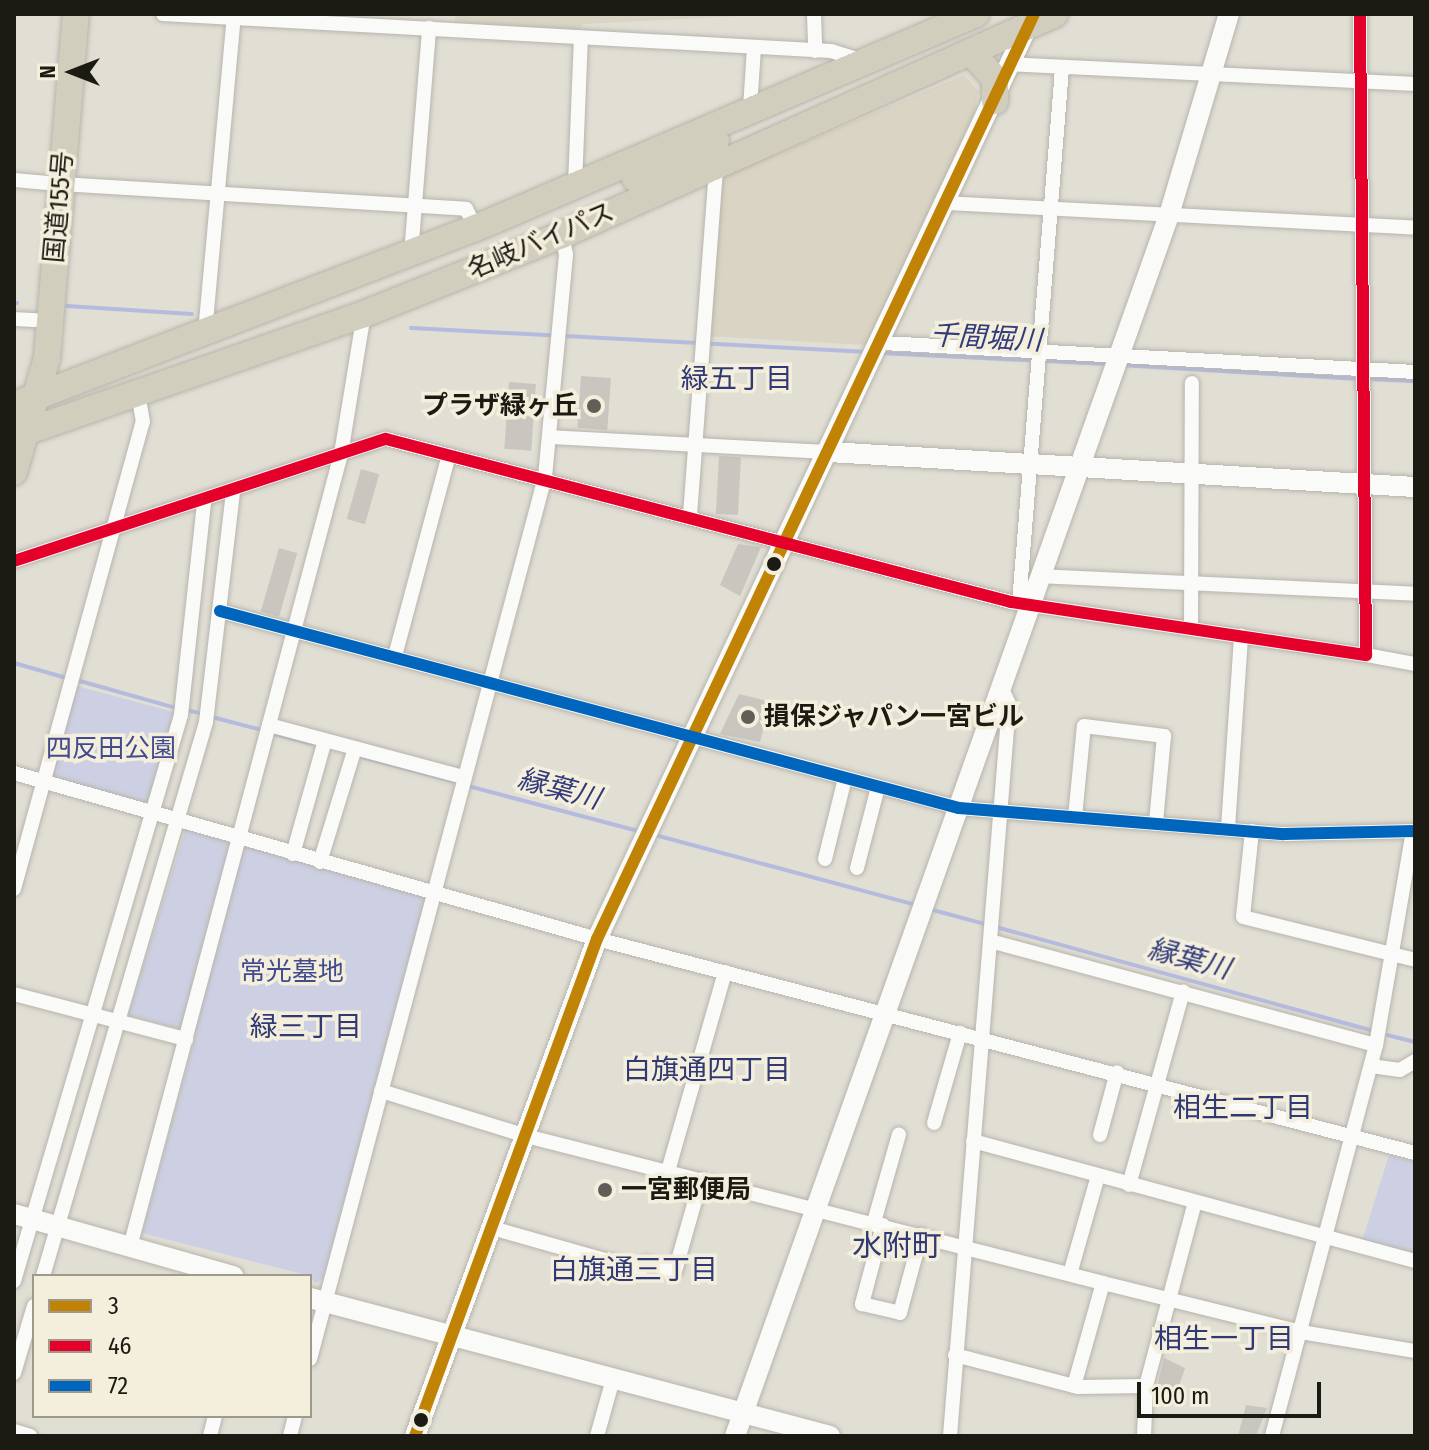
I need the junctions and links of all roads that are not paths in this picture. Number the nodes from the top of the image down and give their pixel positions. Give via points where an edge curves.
1 (63, 14) edge
2 (76, 14) edge
3 (163, 14) edge
4 (814, 14) edge
5 (985, 14) edge
6 (1055, 14) edge
7 (1229, 14) edge
8 (1360, 14) edge
9 (234, 17) edge
10 (964, 17) edge
11 (1031, 20) edge
12 (447, 21) edge
13 (429, 28) junction
14 (581, 38) junction
15 (754, 48) junction
16 (815, 51) junction
17 (971, 52) junction
18 (857, 59) junction
19 (1008, 64) junction
20 (1062, 68) junction
21 (1212, 72) junction
22 (1361, 81) junction
23 (1415, 84) edge
24 (995, 101) junction
25 (750, 108) junction
26 (716, 166) junction
27 (14, 180) edge
28 (54, 184) junction
29 (575, 185) junction
30 (217, 195) junction
31 (945, 203) junction
32 (413, 206) junction
33 (1047, 210) junction
34 (1169, 215) junction
35 (1364, 226) junction
36 (476, 228) junction
37 (1415, 228) edge
38 (562, 235) junction
39 (411, 254) junction
40 (266, 314) junction
41 (364, 314) junction
42 (24, 320) edge
43 (205, 337) junction
44 (880, 349) junction
45 (1040, 358) junction
46 (1117, 362) junction
47 (1415, 372) edge
48 (1364, 376) junction
49 (1192, 383) dead end
50 (138, 394) junction
51 (24, 402) edge
52 (20, 434) edge
53 (550, 437) junction
54 (699, 445) junction
55 (829, 452) junction
56 (341, 454) junction
57 (449, 455) junction
58 (1028, 464) junction
59 (1079, 468) junction
60 (14, 472) edge
61 (1189, 473) junction
62 (545, 477) junction
63 (1366, 484) junction
64 (1415, 487) edge
65 (233, 493) junction
66 (204, 502) junction
67 (690, 515) junction
68 (114, 530) junction
69 (787, 539) junction
70 (14, 561) edge
71 (1039, 576) junction
72 (1191, 582) junction
73 (1368, 590) junction
74 (1415, 594) edge
75 (1024, 604) junction
76 (220, 611) junction
77 (1191, 628) junction
78 (290, 631) junction
79 (1241, 635) junction
80 (1366, 655) junction
81 (395, 656) junction
82 (1415, 664) edge
83 (489, 681) junction
84 (1002, 689) junction
85 (269, 725) junction
86 (695, 735) junction
87 (325, 740) junction
88 (355, 748) junction
89 (14, 773) edge
90 (463, 777) junction
91 (845, 778) junction
92 (44, 782) junction
93 (878, 787) junction
94 (959, 808) junction
95 (1000, 814) junction
96 (156, 815) junction
97 (1075, 817) junction
98 (180, 822) junction
99 (1156, 822) junction
100 (1228, 828) junction
101 (1252, 831) junction
102 (1414, 831) edge
103 (239, 839) junction
104 (293, 854) junction
105 (825, 859) dead end
106 (320, 862) junction
107 (857, 868) dead end
108 (14, 889) edge
109 (432, 892) junction
110 (597, 939) junction
111 (990, 941) junction
112 (1396, 955) junction
113 (1415, 960) edge
114 (725, 972) junction
115 (1183, 991) junction
116 (14, 994) edge
117 (881, 1013) junction
118 (95, 1015) junction
119 (119, 1022) junction
120 (960, 1033) junction
121 (186, 1039) junction
122 (981, 1039) junction
123 (1376, 1045) junction
124 (1415, 1061) edge
125 (1371, 1066) junction
126 (1117, 1072) junction
127 (1158, 1082) junction
128 (381, 1091) junction
129 (934, 1123) dead end
130 (899, 1134) dead end
131 (1100, 1135) dead end
132 (526, 1136) junction
133 (1352, 1136) junction
134 (973, 1141) junction
135 (1415, 1153) edge
136 (668, 1171) junction
137 (1098, 1176) junction
138 (701, 1180) junction
139 (1129, 1185) junction
140 (1195, 1202) junction
141 (814, 1208) junction
142 (23, 1217) edge
143 (878, 1224) junction
144 (57, 1227) junction
145 (492, 1228) junction
146 (921, 1235) junction
147 (1325, 1237) junction
148 (964, 1246) junction
149 (130, 1247) junction
150 (1415, 1261) edge
151 (44, 1274) edge
152 (226, 1274) edge
153 (1070, 1274) junction
154 (14, 1281) edge
155 (1103, 1283) junction
156 (1169, 1299) junction
157 (317, 1300) edge
158 (31, 1324) edge
159 (454, 1332) junction
160 (1302, 1332) junction
161 (312, 1342) edge
162 (1415, 1351) edge
163 (955, 1355) junction
164 (14, 1373) edge
165 (613, 1379) junction
166 (1074, 1386) junction
167 (1146, 1386) junction
168 (742, 1415) junction
169 (14, 1431) edge
170 (779, 1431) edge
171 (30, 1436) edge
172 (415, 1436) edge
173 (597, 1436) edge
174 (735, 1436) edge
175 (830, 1436) edge
176 (950, 1436) edge
177 (1144, 1436) edge
178 (1272, 1436) edge

1 - 28 highway, 国道155号
2 - 28 highway, 国道155号
3 - 9 street
4 - 16 street
5 - 40 highway via 680,159 377,286 312,308
6 - 11 highway, 名岐バイパス
7 - 21 street
8 - 22 street
9 - 13 street
9 - 30 street
10 - 18 highway, 名岐バイパス
11 - 17 highway, 名岐バイパス
11 - 19 street
12 - 13 street
12 - 14 street
13 - 32 street
14 - 15 street
14 - 29 street
15 - 16 street
15 - 25 street
16 - 18 street
17 - 24 highway via 995,79
17 - 26 highway, 名岐バイパス
18 - 25 highway, 名岐バイパス
19 - 20 street
19 - 24 street
20 - 21 street
20 - 33 street
21 - 22 street
21 - 34 street
22 - 23 street
22 - 35 street
24 - 31 street
25 - 29 highway, 名岐バイパス
26 - 38 highway, 名岐バイパス
26 - 54 street
27 - 28 street
28 - 30 street
28 - 42 highway, 国道155号
28 - 51 highway, 国道155号 via 47,358
29 - 36 highway, 名岐バイパス
30 - 32 street
30 - 43 street
31 - 33 street
31 - 44 street
32 - 36 street via 466,209
32 - 39 street
33 - 34 street
33 - 45 street
34 - 35 street
34 - 46 street
35 - 37 street
35 - 48 street
36 - 39 highway, 名岐バイパス
38 - 41 highway, 名岐バイパス
38 - 53 street
39 - 40 highway, 名岐バイパス
40 - 43 highway, 名岐バイパス
41 - 50 highway, 名岐バイパス
41 - 56 street
42 - 51 highway, 国道155号
43 - 51 highway, 名岐バイパス
44 - 45 street
44 - 55 street
45 - 46 street
45 - 58 street
46 - 48 street
46 - 59 street
47 - 48 street
48 - 63 street
49 - 61 street
50 - 52 highway, 名岐バイパス
50 - 68 street via 143,422
51 - 52 highway, 国道155号
52 - 60 highway, 国道155号
53 - 54 street
53 - 62 street
54 - 55 street
54 - 67 street
55 - 58 street
55 - 69 street
56 - 57 street via 386,439
56 - 65 street
56 - 78 street
57 - 62 street
57 - 81 street
58 - 59 street
58 - 75 street
59 - 61 street
59 - 71 street
61 - 63 street
61 - 72 street
62 - 67 street
62 - 83 street
63 - 64 street
63 - 73 street
65 - 66 street
65 - 76 street
66 - 68 street
66 - 96 street via 181,715
67 - 69 street
68 - 70 street
68 - 92 street
69 - 75 street
69 - 86 street
71 - 72 street
71 - 75 street
72 - 73 street
72 - 77 street
73 - 74 street
73 - 80 street
75 - 77 street
75 - 84 street
76 - 78 street
76 - 98 street via 206,722
77 - 79 street
78 - 81 street
78 - 85 street
79 - 80 street
79 - 100 street
80 - 82 street
81 - 83 street
83 - 86 street
83 - 90 street
84 - 94 street
84 - 95 street via 1009,704
85 - 87 street
85 - 103 street
86 - 91 street
86 - 110 street
87 - 88 street
87 - 104 street
88 - 90 street
88 - 106 street
89 - 92 street
90 - 109 street
91 - 93 street
91 - 105 street
92 - 96 street
92 - 108 street
93 - 94 street
93 - 107 street
94 - 95 street
94 - 117 street
95 - 97 street
95 - 111 street
96 - 98 street
96 - 118 street
97 - 99 street
97 - 99 street via 1084,726 1164,736
98 - 103 street
98 - 119 street
99 - 100 street
100 - 101 street
101 - 102 street
101 - 112 street via 1243,917
102 - 112 street
103 - 104 street
103 - 121 street
104 - 106 street
106 - 109 street
109 - 110 street
109 - 128 street
110 - 114 street
110 - 132 street
111 - 115 street
111 - 122 street
112 - 113 street
112 - 123 street
114 - 117 street
114 - 136 street
115 - 123 street
115 - 127 street
116 - 118 street
117 - 120 street
117 - 141 street
118 - 119 street
118 - 142 street
119 - 121 street
119 - 144 street
120 - 122 street
120 - 129 street
121 - 149 street
122 - 126 street
122 - 134 street
123 - 125 street
124 - 125 street via 1400,1070
125 - 133 street
126 - 127 street
126 - 131 street
127 - 133 street
127 - 139 street
128 - 132 street
128 - 157 street
130 - 143 street
132 - 136 street
132 - 145 street
133 - 135 street
133 - 147 street
134 - 137 street
134 - 148 street
136 - 138 street
137 - 139 street
137 - 153 street
138 - 141 street
138 - 145 street via 675,1271 646,1263 640,1270
139 - 140 street
140 - 147 street
140 - 156 street
141 - 143 street
141 - 168 street
142 - 144 street
142 - 154 street
143 - 146 street
143 - 146 street via 862,1304 900,1313
144 - 149 street
144 - 151 street
145 - 159 street
146 - 148 street
147 - 150 street
147 - 160 street
148 - 153 street
148 - 163 street
149 - 152 street
153 - 155 street
155 - 156 street
155 - 166 street
156 - 160 street
156 - 167 street
157 - 159 street
157 - 161 street
158 - 164 street
159 - 165 street
159 - 172 street
160 - 162 street
160 - 178 street
163 - 166 street
163 - 176 street
165 - 168 street
165 - 173 street
166 - 167 street
167 - 177 street
168 - 170 street
168 - 174 street
169 - 171 street
170 - 175 street

